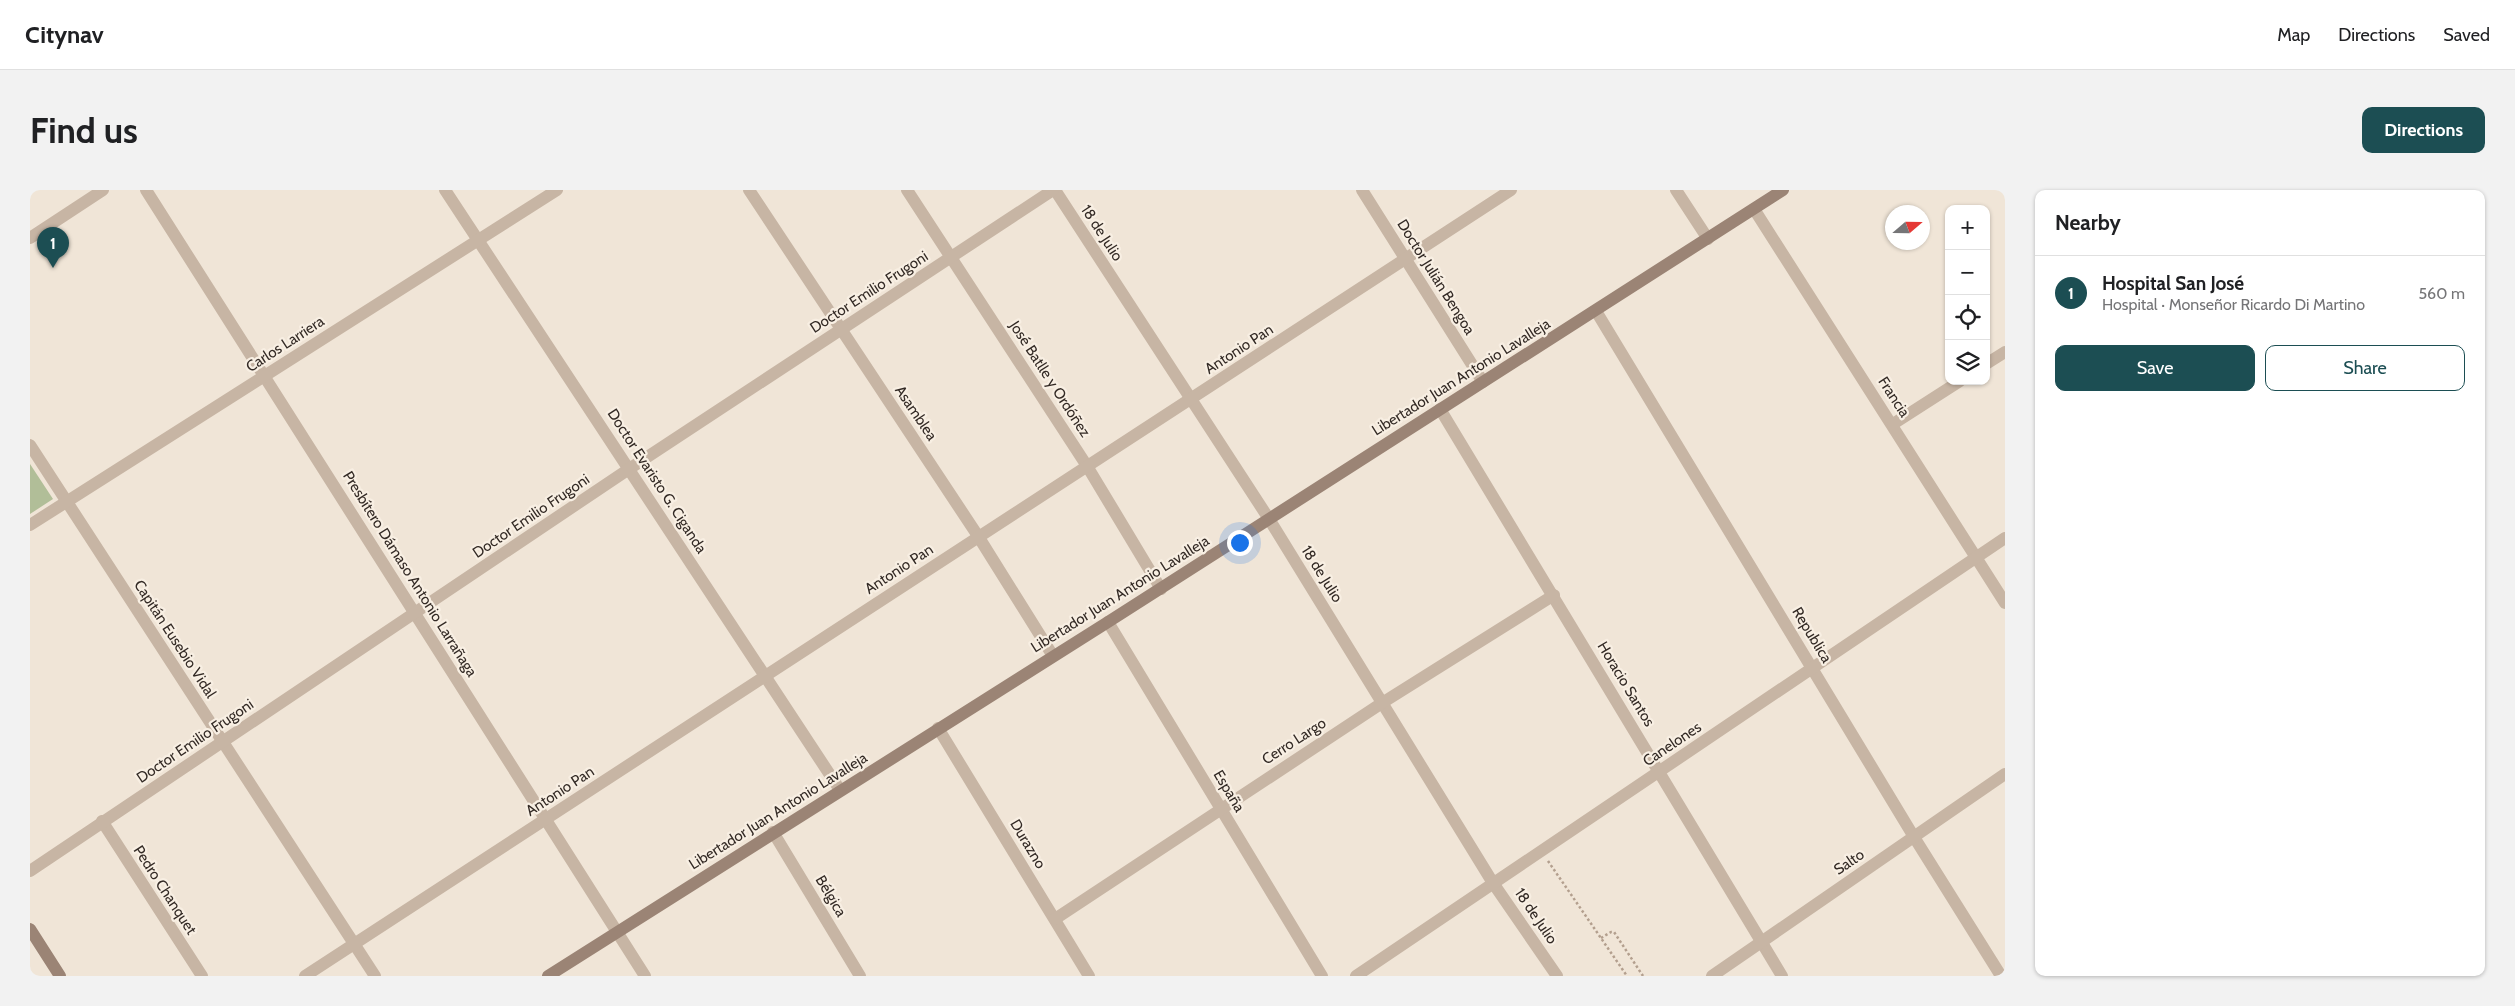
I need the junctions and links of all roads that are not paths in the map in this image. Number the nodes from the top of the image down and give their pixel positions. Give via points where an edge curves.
1 (103, 190) edge
2 (146, 190) edge
3 (445, 190) edge
4 (557, 190) edge
5 (749, 190) edge
6 (908, 190) edge
7 (1054, 190) edge
8 (1362, 190) edge
9 (1510, 190) edge
10 (1676, 190) edge
11 (1783, 190) edge
12 (1754, 209) junction
13 (30, 238) edge
14 (478, 239) junction
15 (1708, 239) junction
16 (952, 257) junction
17 (1406, 259) junction
18 (1596, 311) junction
19 (841, 330) junction
20 (2005, 352) edge
21 (1990, 361) edge
22 (265, 376) junction
23 (1483, 382) junction
24 (1954, 385) edge
25 (1192, 399) junction
26 (1440, 409) junction
27 (1893, 424) junction
28 (30, 446) edge
29 (1087, 466) junction
30 (630, 469) junction
31 (67, 502) junction
32 (1269, 519) junction
33 (30, 525) edge
34 (978, 536) junction
35 (2005, 538) edge
36 (1976, 557) junction
37 (1160, 589) junction
38 (1554, 594) junction
39 (2005, 604) edge
40 (416, 612) junction
41 (1108, 622) junction
42 (1053, 656) junction
43 (1813, 668) junction
44 (766, 675) junction
45 (1382, 703) junction
46 (938, 728) junction
47 (223, 742) junction
48 (1660, 772) junction
49 (2005, 774) edge
50 (840, 790) junction
51 (1220, 808) junction
52 (545, 820) junction
53 (102, 821) junction
54 (774, 832) junction
55 (1914, 837) junction
56 (30, 871) edge
57 (1493, 883) junction
58 (1055, 919) junction
59 (30, 929) edge
60 (618, 932) junction
61 (1761, 942) junction
62 (354, 943) junction
63 (60, 976) edge
64 (202, 976) edge
65 (305, 976) edge
66 (375, 976) edge
67 (548, 976) edge
68 (645, 976) edge
69 (860, 976) edge
70 (1089, 976) edge
71 (1322, 976) edge
72 (1356, 976) edge
73 (1557, 976) edge
74 (1712, 976) edge
75 (1782, 976) edge
76 (2001, 976) edge

1 - 13 street
2 - 22 street, Presbítero Dámaso Antonio Larrañaga
3 - 14 street, Doctor Evaristo G. Ciganda
4 - 14 street, Carlos Larriera
5 - 19 street, Asamblea
6 - 16 street, José Batlle y Ordóñez
7 - 16 street, Doctor Emilio Frugoni
7 - 25 street, 18 de Julio
8 - 17 street, Doctor Julián Bengoa
9 - 17 street, Antonio Pan
10 - 15 street
11 - 12 street, Libertador Juan Antonio Lavalleja
12 - 15 street, Libertador Juan Antonio Lavalleja
12 - 27 street, Francia
14 - 22 street, Carlos Larriera
14 - 30 street, Doctor Evaristo G. Ciganda
15 - 18 street, Libertador Juan Antonio Lavalleja
16 - 19 street, Doctor Emilio Frugoni
16 - 29 street, José Batlle y Ordóñez
17 - 23 street, Doctor Julián Bengoa
17 - 25 street, Antonio Pan
18 - 23 street, Libertador Juan Antonio Lavalleja
18 - 43 street, Republica
19 - 30 street, Doctor Emilio Frugoni
19 - 34 street, Asamblea
20 - 21 street
22 - 31 street, Carlos Larriera
22 - 40 street, Presbítero Dámaso Antonio Larrañaga
23 - 26 street, Libertador Juan Antonio Lavalleja
24 - 27 street
25 - 29 street, Antonio Pan
25 - 32 street, 18 de Julio
26 - 32 street, Libertador Juan Antonio Lavalleja
26 - 38 street, Horacio Santos
27 - 36 street, Francia
28 - 31 street, Capitán Eusebio Vidal
29 - 34 street, Antonio Pan
29 - 37 street, José Batlle y Ordóñez
30 - 40 street, Doctor Emilio Frugoni
30 - 44 street, Doctor Evaristo G. Ciganda
31 - 33 street, Carlos Larriera
31 - 47 street, Capitán Eusebio Vidal
32 - 37 street, Libertador Juan Antonio Lavalleja
32 - 45 street, 18 de Julio
34 - 42 street, Asamblea
34 - 44 street, Antonio Pan
35 - 36 street, Canelones
36 - 39 street, Francia
36 - 43 street, Canelones
37 - 41 street, Libertador Juan Antonio Lavalleja
38 - 45 street, Cerro Largo
38 - 48 street, Horacio Santos
40 - 47 street, Doctor Emilio Frugoni
40 - 52 street, Presbítero Dámaso Antonio Larrañaga
41 - 42 street, Libertador Juan Antonio Lavalleja
41 - 51 street, España
42 - 46 street, Libertador Juan Antonio Lavalleja
43 - 48 street, Canelones
43 - 55 street, Republica
44 - 50 street, Doctor Evaristo G. Ciganda
44 - 52 street, Antonio Pan
45 - 51 street, Cerro Largo
45 - 57 street, 18 de Julio
46 - 50 street, Libertador Juan Antonio Lavalleja
46 - 58 street, Durazno
47 - 53 street, Doctor Emilio Frugoni
47 - 62 street, Capitán Eusebio Vidal
48 - 57 street, Canelones
48 - 61 street, Horacio Santos
49 - 55 street, Salto
50 - 54 street, Libertador Juan Antonio Lavalleja
51 - 58 street, Cerro Largo
51 - 71 street, España
52 - 60 street, Presbítero Dámaso Antonio Larrañaga
52 - 62 street, Antonio Pan
53 - 56 street, Doctor Emilio Frugoni
53 - 64 street, Pedro Chanquet
54 - 60 street, Libertador Juan Antonio Lavalleja
54 - 69 street, Bélgica
55 - 61 street, Salto
55 - 76 street, Republica
57 - 72 street, Canelones
57 - 73 street, 18 de Julio
58 - 70 street, Durazno
59 - 63 street
60 - 67 street, Libertador Juan Antonio Lavalleja
60 - 68 street, Presbítero Dámaso Antonio Larrañaga
61 - 74 street, Salto
61 - 75 street, Horacio Santos
62 - 65 street, Antonio Pan
62 - 66 street, Capitán Eusebio Vidal

